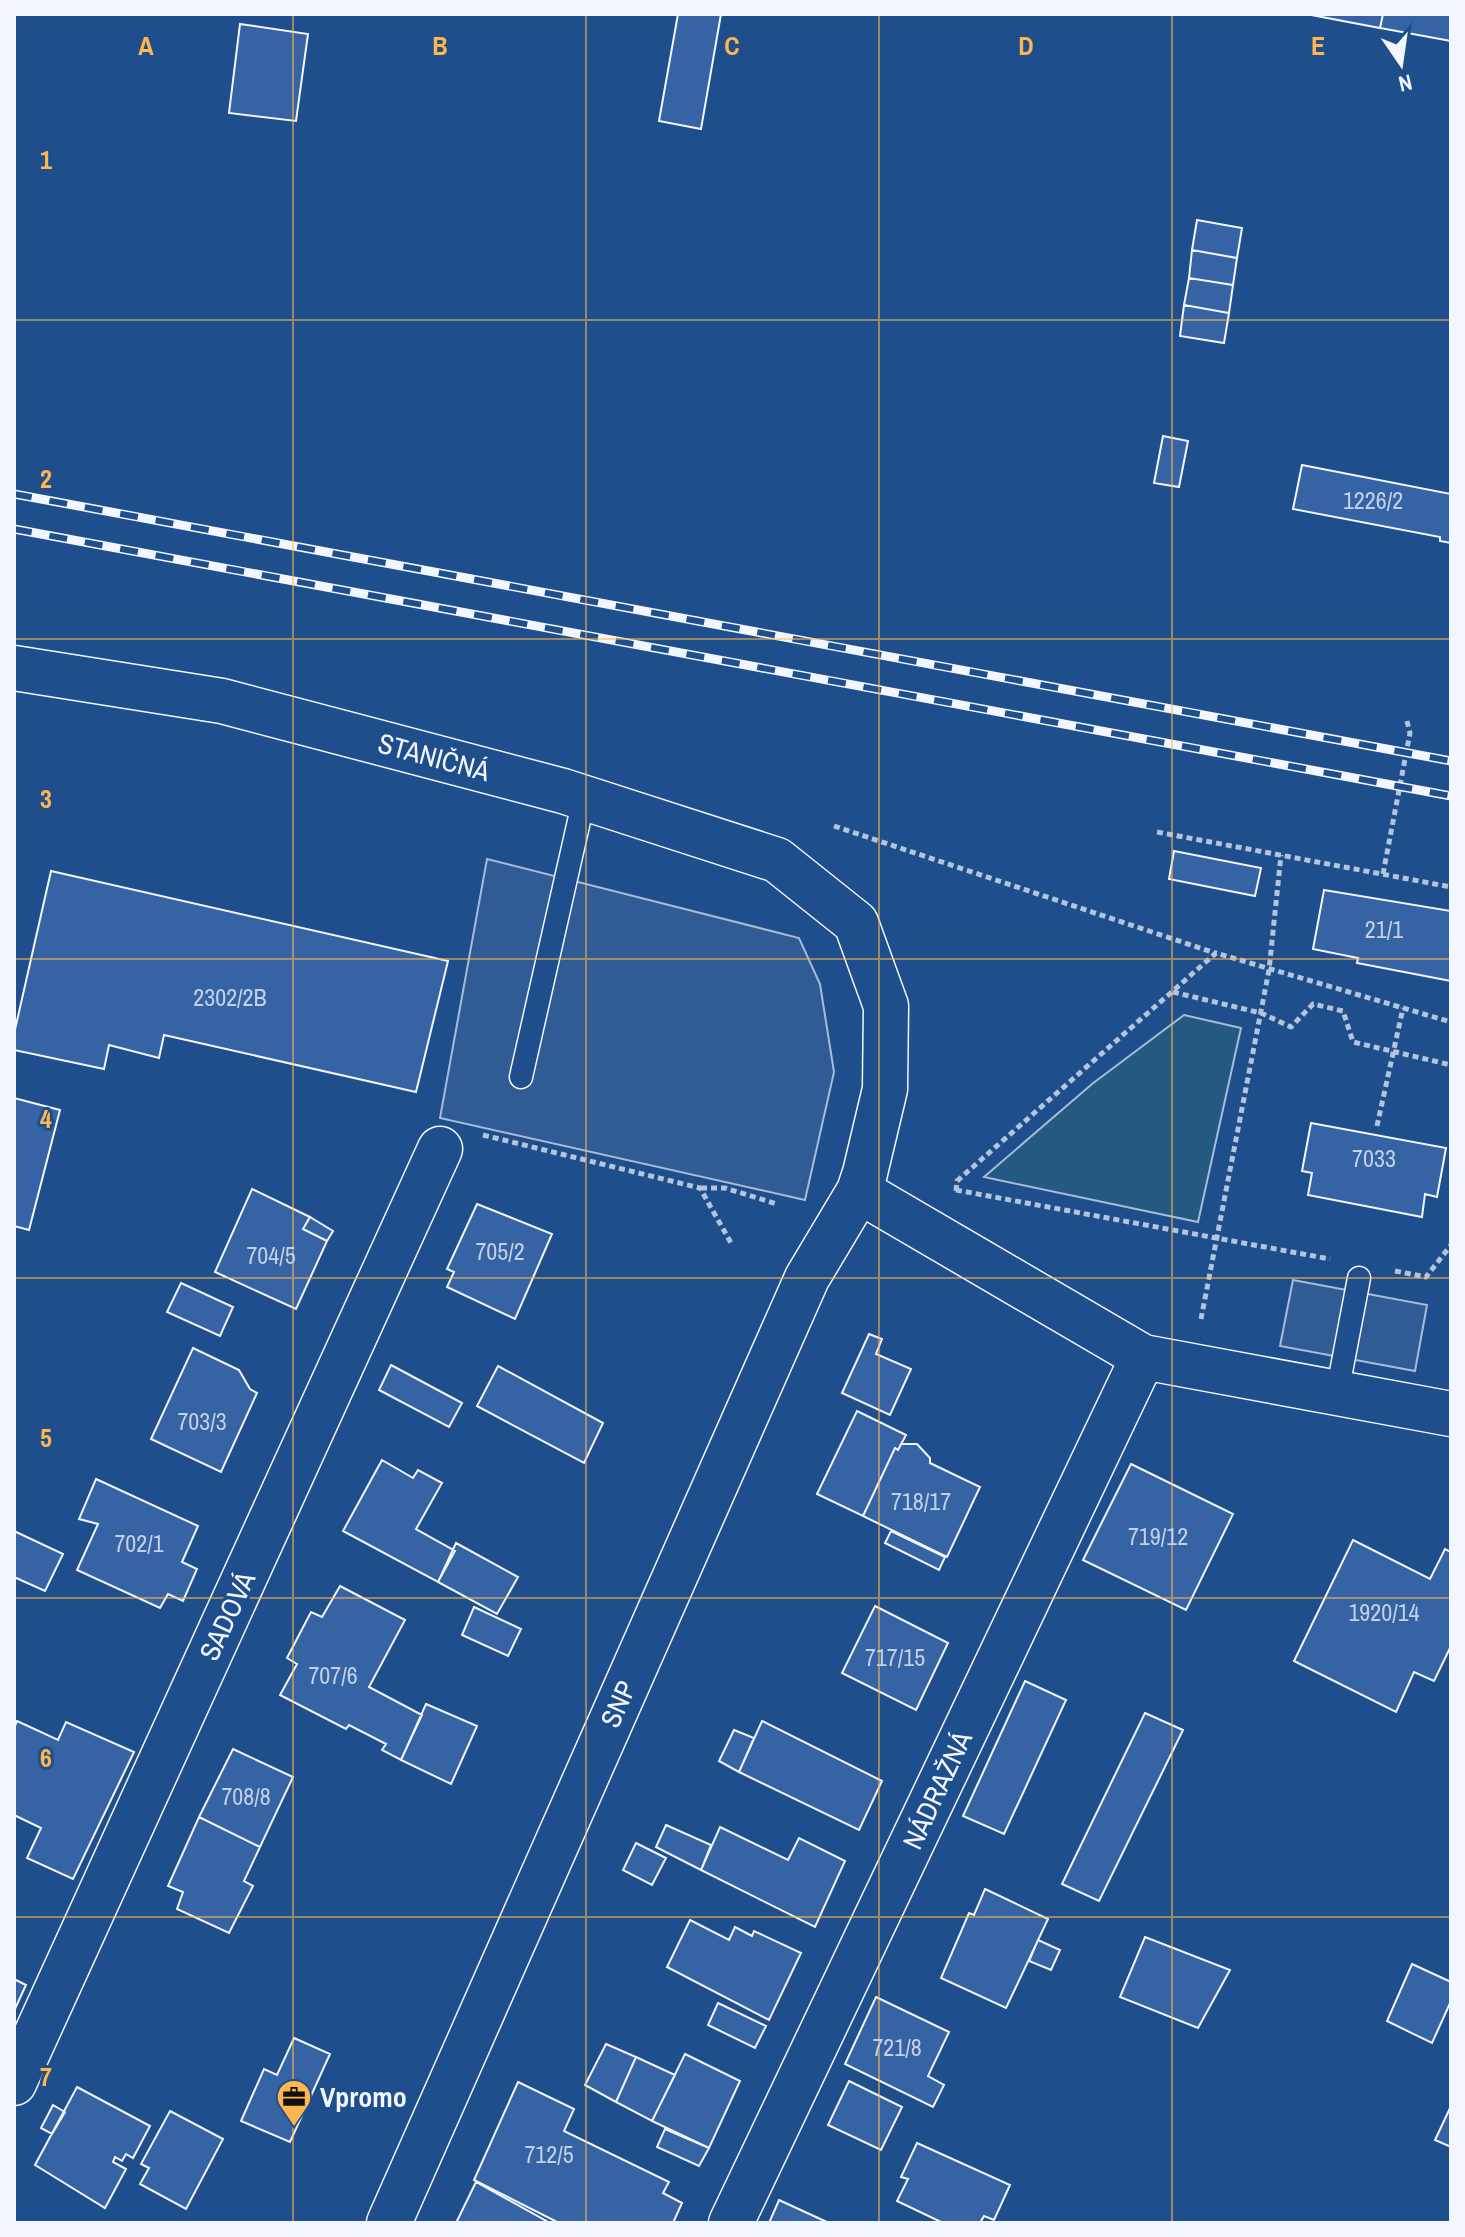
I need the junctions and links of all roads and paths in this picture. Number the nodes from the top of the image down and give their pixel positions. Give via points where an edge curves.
1 (14, 668) edge
2 (1407, 721) dead end
3 (584, 799) junction
4 (834, 826) dead end
5 (1157, 832) dead end
6 (1281, 855) junction
7 (1383, 874) junction
8 (1451, 887) edge
9 (833, 905) joint
10 (1216, 953) junction
11 (1269, 970) junction
12 (1173, 992) junction
13 (1403, 1008) junction
14 (1261, 1013) junction
15 (1451, 1022) edge
16 (1394, 1052) junction
17 (1451, 1065) edge
18 (521, 1077) dead end
19 (1377, 1126) dead end
20 (440, 1149) joint
21 (700, 1188) junction
22 (956, 1190) junction
23 (859, 1191) junction
24 (955, 1201) dead end
25 (777, 1204) dead end
26 (1217, 1238) junction
27 (731, 1243) dead end
28 (1451, 1245) edge
29 (1336, 1260) dead end
30 (1381, 1268) dead end
31 (1359, 1278) dead end
32 (1200, 1324) dead end
33 (1143, 1357) junction
34 (1337, 1393) junction
35 (1451, 1414) edge
36 (14, 2083) edge
37 (389, 2223) edge
38 (731, 2223) edge

1 - 3 street, STANIČNÁ via 222,701
2 - 7 path via 1410,733
3 - 9 street, STANIČNÁ via 777,860
3 - 18 lane
4 - 10 path
5 - 6 path
6 - 7 path
6 - 11 path
7 - 8 path
9 - 23 street, SNP via 856,923 886,1006 885,1089
10 - 11 path
10 - 12 path
11 - 13 path
11 - 14 path
12 - 14 path
12 - 22 path via 957,1181
13 - 15 path
13 - 16 path
14 - 16 path via 1291,1027 1313,1004 1343,1011 1353,1042
14 - 26 path
16 - 17 path
16 - 19 path
20 - 21 path via 452,1127
20 - 36 street, SADOVÁ
21 - 25 path via 725,1188
21 - 27 path
22 - 24 path
22 - 26 path
23 - 33 street
23 - 37 street, SNP via 807,1278
26 - 29 path
26 - 32 path
28 - 30 path via 1426,1277
31 - 34 lane
33 - 34 street
33 - 38 street, NÁDRAŽNÁ
34 - 35 street

